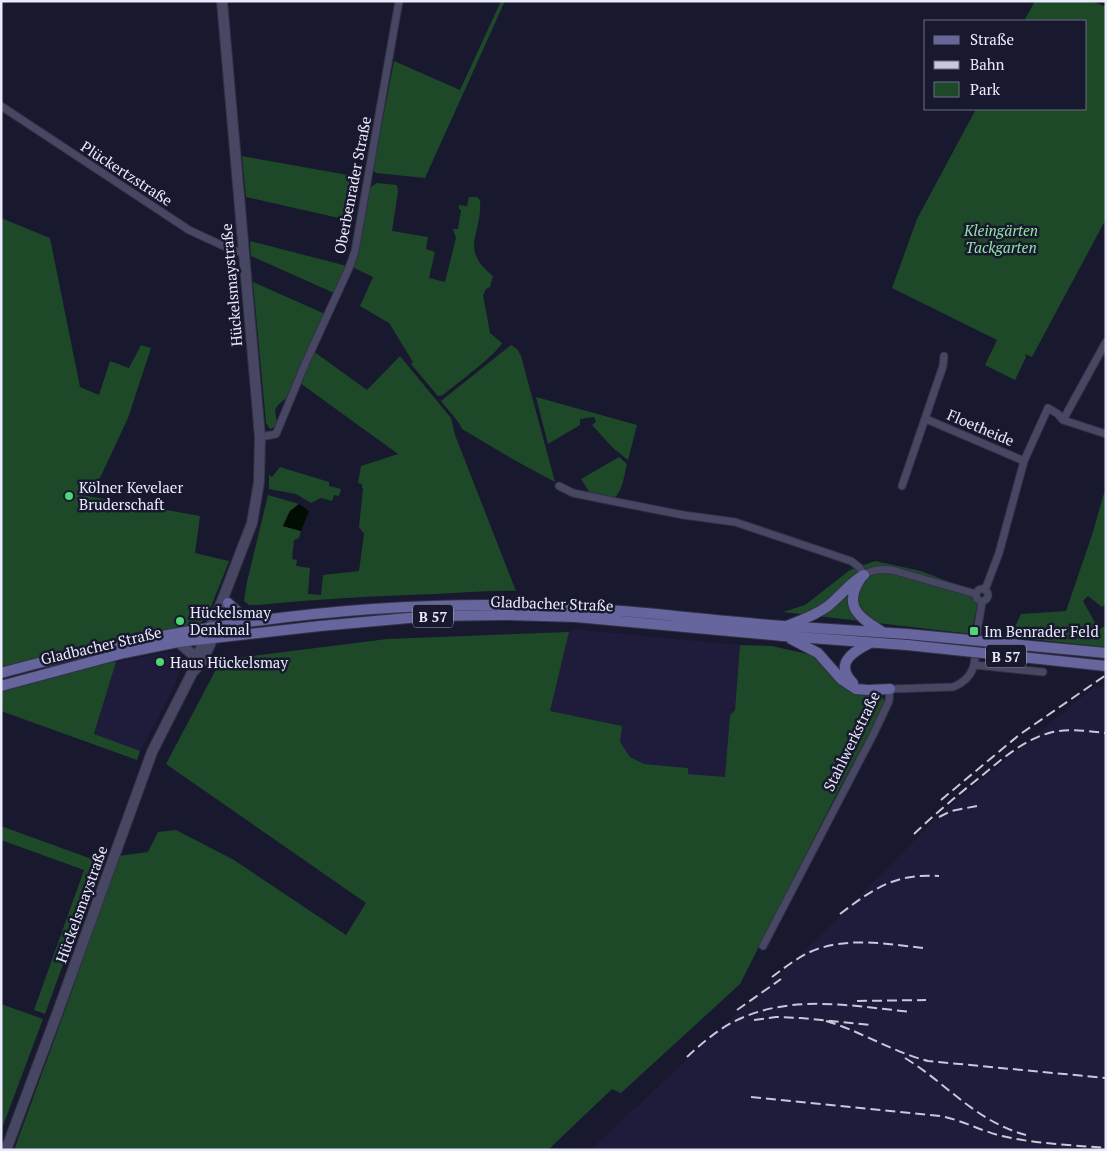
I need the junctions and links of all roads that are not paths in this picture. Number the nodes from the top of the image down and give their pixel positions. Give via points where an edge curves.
1 (222, 1) edge
2 (400, 1) edge
3 (1, 106) edge
4 (243, 252) junction
5 (1106, 342) edge
6 (944, 356) dead end
7 (926, 419) junction
8 (1063, 420) junction
9 (1106, 434) edge
10 (260, 437) junction
11 (1024, 461) junction
12 (559, 486) dead end
13 (902, 486) dead end
14 (237, 564) junction
15 (864, 575) junction
16 (985, 590) junction
17 (976, 594) junction
18 (982, 601) junction
19 (228, 604) junction
20 (257, 621) junction
21 (214, 627) junction
22 (784, 631) junction
23 (882, 632) junction
24 (208, 639) junction
25 (178, 642) junction
26 (872, 642) junction
27 (1106, 653) edge
28 (196, 659) junction
29 (975, 665) junction
30 (1106, 666) edge
31 (1043, 672) dead end
32 (1, 673) edge
33 (192, 673) junction
34 (1, 686) edge
35 (890, 689) junction
36 (862, 690) junction
37 (763, 946) dead end
38 (6, 1150) edge

1 - 4 main road, Hückelsmaystraße
2 - 10 street, Oberbenrader Straße via 355,251 276,434
3 - 4 street, Plückertzstraße via 189,230
4 - 10 main road, Hückelsmaystraße
5 - 8 street
6 - 7 street, Floetheide via 944,366
7 - 11 street, Floetheide
7 - 13 street, Floetheide
8 - 9 street
8 - 11 street via 1048,408
10 - 14 main road, Hückelsmaystraße via 255,511
11 - 16 street
12 - 15 street via 573,493 735,522 851,561
14 - 19 main road, Hückelsmaystraße
14 - 21 main road, Hückelsmaystraße
15 - 17 street via 870,570 892,570
15 - 22 main road via 818,612
15 - 23 main road via 856,586 855,609 861,618
16 - 17 street via 981,589
16 - 18 street via 988,596
17 - 18 street
18 - 29 street
19 - 20 main road via 242,616
19 - 21 main road, Hückelsmaystraße
20 - 21 main road, Gladbacher Straße / B 57
20 - 22 main road, Gladbacher Straße / B 57 via 383,609 507,605 606,609
21 - 24 main road, Hückelsmaystraße
21 - 32 main road, Gladbacher Straße / B 57 via 169,634
22 - 23 main road, Gladbacher Straße / B 57
22 - 24 main road, Gladbacher Straße / B 57 via 576,617 432,616
22 - 26 main road, Gladbacher Straße / B 57
22 - 36 main road via 818,653 841,679
23 - 27 main road, Gladbacher Straße / B 57, bridge
24 - 25 main road, Gladbacher Straße / B 57
24 - 28 main road, Hückelsmaystraße
24 - 33 main road, Hückelsmaystraße via 202,662
25 - 28 main road
25 - 34 main road, Gladbacher Straße / B 57
26 - 30 main road, Gladbacher Straße / B 57, bridge
26 - 36 main road via 851,654 846,662 848,677
28 - 33 main road, Hückelsmaystraße
29 - 31 street
29 - 35 street, Stahlwerkstraße via 962,683 953,687
33 - 38 main road, Hückelsmaystraße via 152,752
35 - 36 main road
35 - 37 street, Stahlwerkstraße via 889,701 874,733

